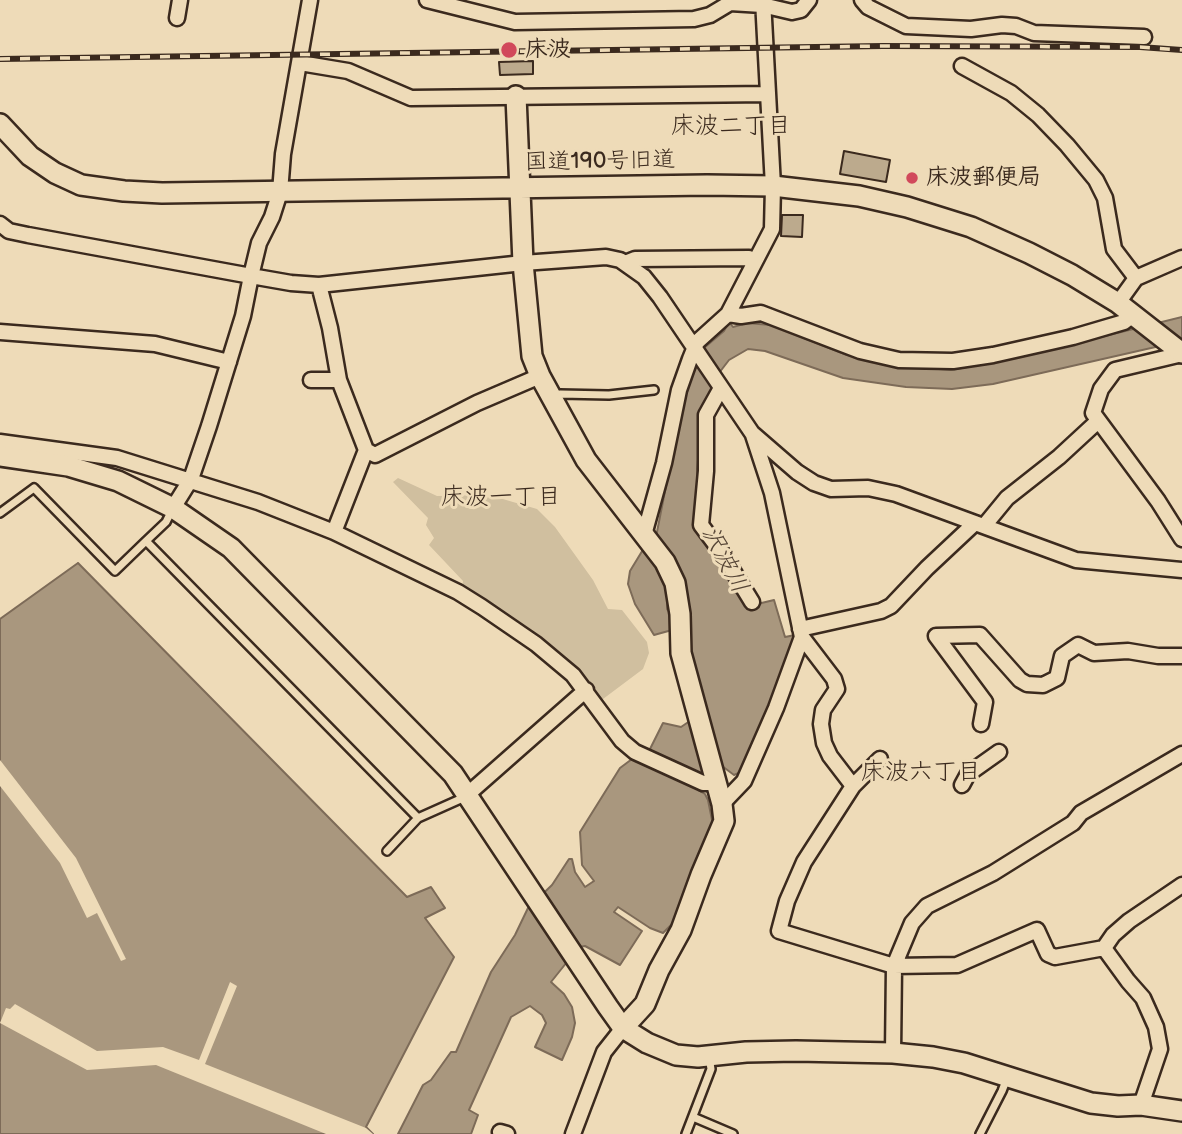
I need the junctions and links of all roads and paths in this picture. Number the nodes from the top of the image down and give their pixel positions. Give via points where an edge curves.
1 (180, 0) edge
2 (310, 0) edge
3 (426, 0) edge
4 (809, 0) edge
5 (862, 0) edge
6 (763, 2) edge
7 (177, 18) dead end
8 (1144, 37) dead end
9 (300, 62) junction
10 (962, 66) dead end
11 (516, 92) junction
12 (768, 94) junction
13 (0, 124) edge
14 (773, 186) junction
15 (519, 188) junction
16 (280, 192) junction
17 (0, 224) edge
18 (1182, 258) edge
19 (754, 261) junction
20 (625, 263) junction
21 (523, 264) junction
22 (251, 276) junction
23 (1136, 278) junction
24 (319, 285) junction
25 (1132, 314) junction
26 (733, 315) junction
27 (0, 332) edge
28 (696, 350) junction
29 (1180, 352) edge
30 (229, 362) junction
31 (540, 376) junction
32 (311, 380) dead end
33 (339, 380) junction
34 (720, 386) junction
35 (654, 390) dead end
36 (551, 397) junction
37 (1098, 421) junction
38 (752, 433) junction
39 (0, 442) edge
40 (366, 450) junction
41 (0, 456) edge
42 (191, 480) junction
43 (173, 508) junction
44 (0, 513) edge
45 (980, 524) junction
46 (334, 533) junction
47 (644, 535) junction
48 (1182, 539) edge
49 (146, 541) junction
50 (1182, 570) edge
51 (752, 603) dead end
52 (801, 633) junction
53 (1182, 656) edge
54 (586, 690) junction
55 (981, 724) dead end
56 (999, 752) dead end
57 (1182, 754) edge
58 (880, 759) dead end
59 (710, 778) junction
60 (962, 785) dead end
61 (853, 786) junction
62 (468, 794) junction
63 (722, 804) junction
64 (418, 818) junction
65 (387, 851) dead end
66 (1182, 885) edge
67 (1104, 948) junction
68 (894, 966) junction
69 (623, 1028) junction
70 (893, 1053) junction
71 (709, 1056) junction
72 (1007, 1076) junction
73 (1142, 1105) junction
74 (1182, 1111) edge
75 (693, 1117) junction
76 (573, 1134) edge
77 (686, 1134) edge
78 (733, 1134) edge
79 (980, 1134) edge

1 - 7 street
2 - 9 street
3 - 6 street via 515,22 694,19 730,3
4 - 6 street via 801,10 792,12
5 - 8 street via 906,26 971,29 1002,25 1034,33
6 - 12 street
9 - 11 street via 348,71 411,98
9 - 16 street
10 - 23 street via 1011,93 1067,145 1096,180 1105,198 1114,249
11 - 12 street
11 - 15 street
12 - 14 street
13 - 16 street, 国道190号旧道 via 41,165 81,185 162,193
14 - 15 street, 国道190号旧道
14 - 19 street via 772,229
14 - 25 street, 国道190号旧道 via 859,196 971,227 1072,275
15 - 16 street, 国道190号旧道
15 - 21 street
16 - 22 street
17 - 22 street via 28,235
18 - 23 street
19 - 20 street via 635,259
19 - 26 street
20 - 21 street via 606,257
20 - 28 street via 644,277
21 - 24 street
21 - 31 street via 532,356
22 - 24 street
22 - 30 street
23 - 25 street
24 - 33 street
25 - 26 street via 1124,322 1073,337 953,361 899,360 860,351 761,313
25 - 29 street, 国道190号旧道
26 - 28 street via 697,342
27 - 30 street via 155,344
28 - 34 street
28 - 47 street via 679,390
29 - 37 street via 1115,370 1096,399 1093,413
30 - 42 street
31 - 36 street
31 - 40 street via 375,455
32 - 33 street
33 - 40 street
34 - 38 street
34 - 51 street via 706,415 701,525
35 - 36 lane
36 - 47 street via 586,460
37 - 45 street
37 - 48 street
38 - 45 street via 814,483 831,489 869,488 896,494
38 - 52 street via 772,493
39 - 42 street via 117,458
40 - 46 street
41 - 43 street via 68,466 118,481
42 - 43 street
42 - 46 street
43 - 49 lane
43 - 62 street via 231,548 260,576
44 - 49 lane via 34,488 116,571
45 - 50 street via 1076,560
45 - 52 street via 927,568 891,606
46 - 54 street via 458,592 536,644
47 - 59 street via 675,583 681,653
49 - 64 lane
52 - 61 street via 838,689 823,710 821,724 830,756
52 - 63 street via 776,708 744,781
53 - 55 street via 1094,653 1077,645 1062,656 1057,678 1043,685 1027,684 979,635 936,636 985,702
54 - 59 street via 635,752
54 - 62 street
56 - 60 street via 968,774
57 - 68 street via 993,873 927,906 912,923
58 - 61 street
59 - 63 street
61 - 68 street via 804,862 779,931
62 - 64 lane
62 - 69 street
63 - 69 street via 724,821 681,930 645,1004
64 - 65 lane
66 - 67 street via 1129,921
67 - 68 street via 1055,957 1048,954 1037,930 957,965
67 - 73 street via 1143,998 1156,1027 1160,1049
68 - 70 street
69 - 71 street via 676,1055
69 - 76 street via 604,1052
70 - 71 street via 771,1051
70 - 72 street via 964,1063
71 - 75 lane via 711,1069
72 - 73 street via 1091,1103
72 - 79 lane
73 - 74 street
75 - 77 lane
75 - 78 lane

